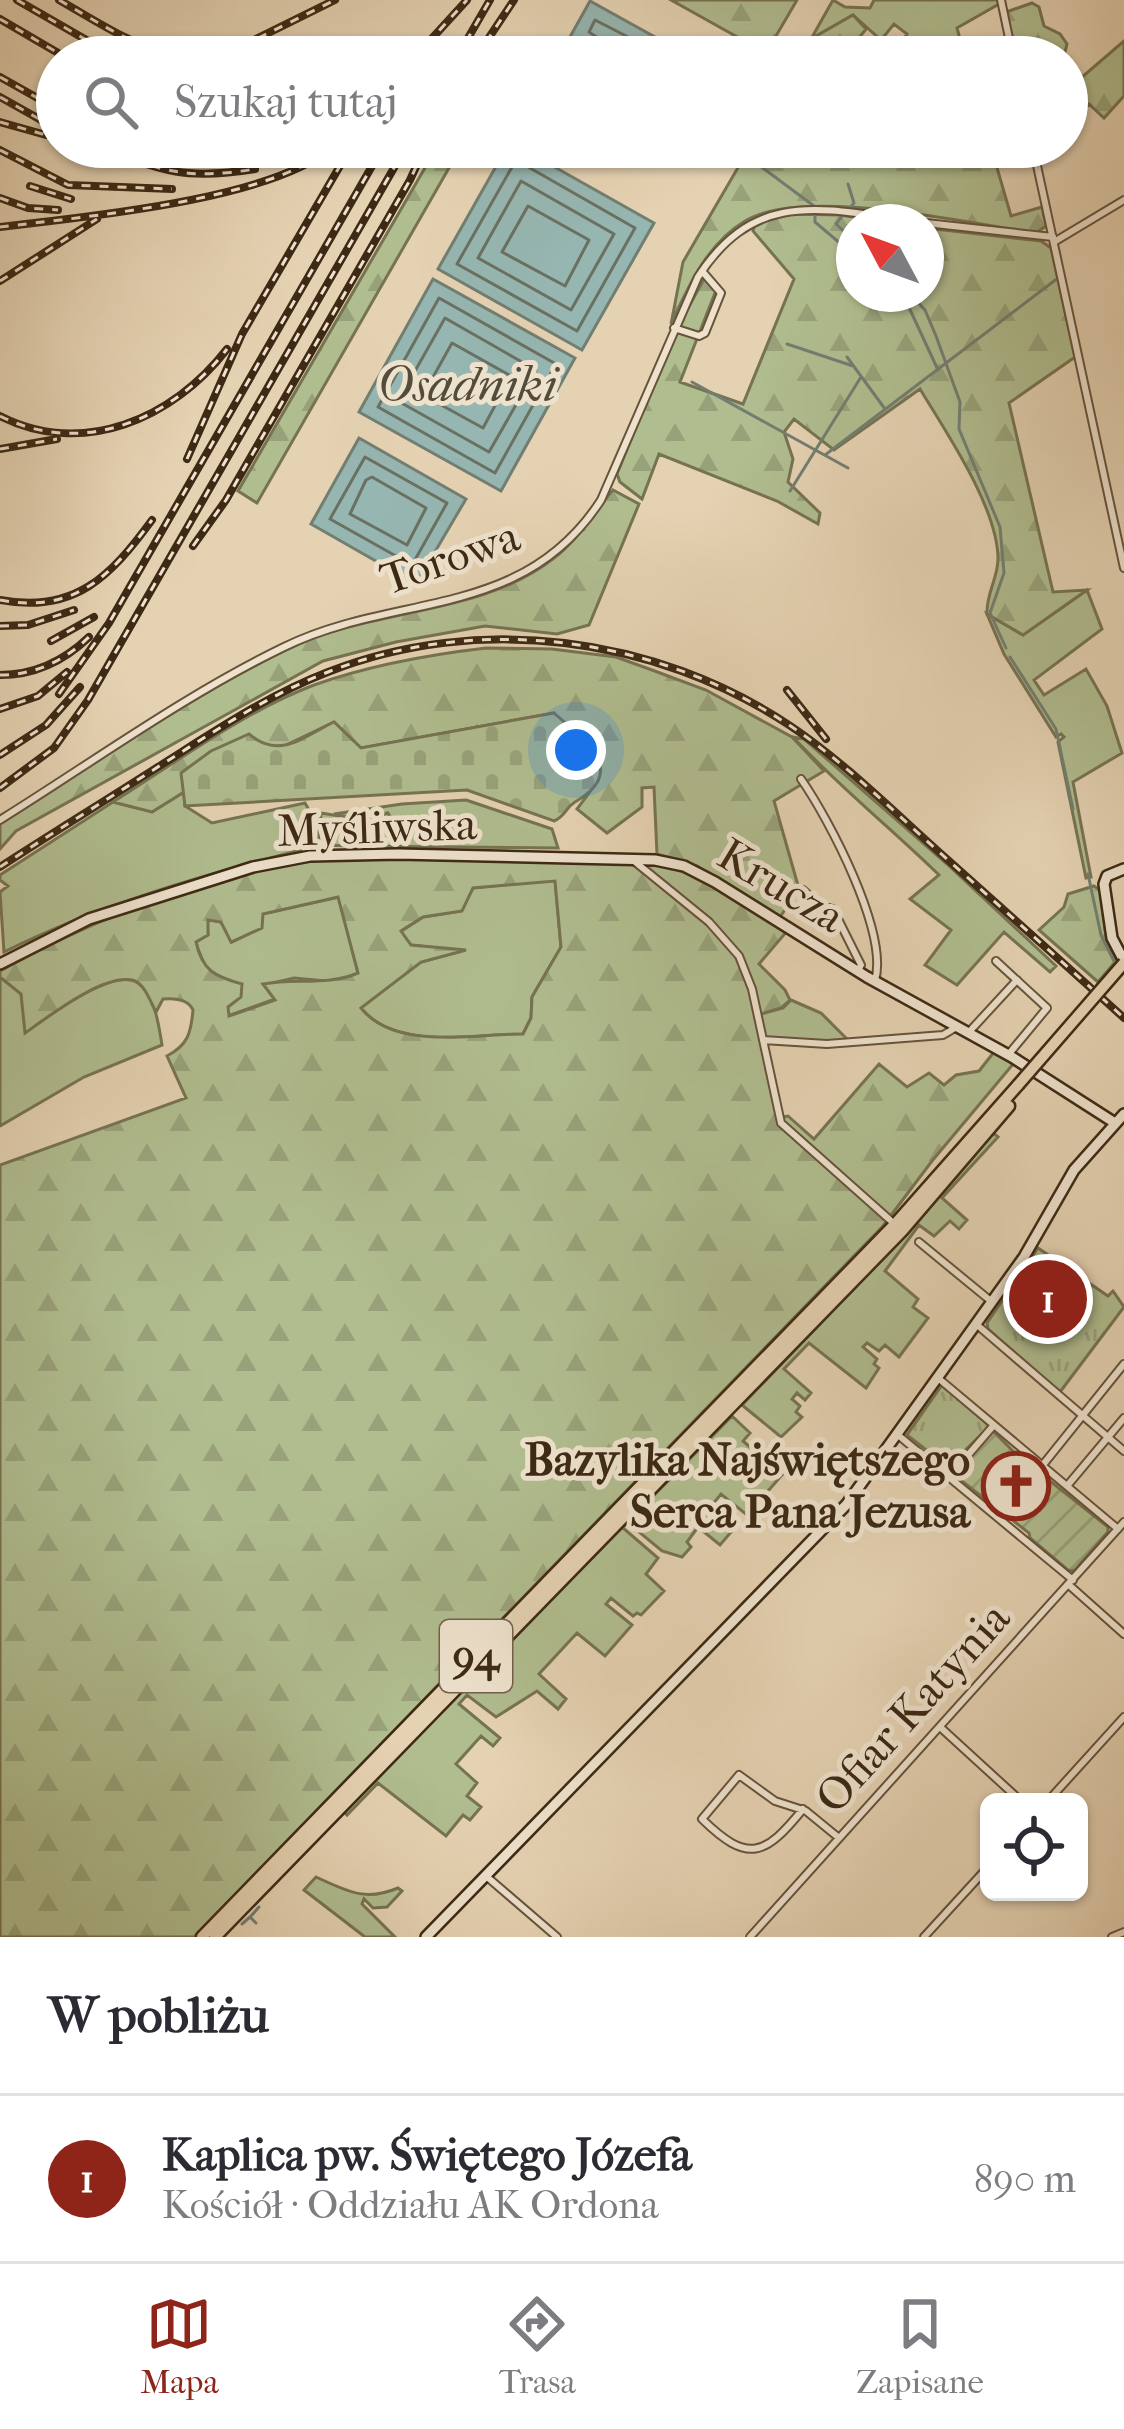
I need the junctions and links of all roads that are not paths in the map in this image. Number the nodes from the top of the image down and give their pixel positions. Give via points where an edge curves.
1 (1001, 0) edge
2 (1009, 36) edge
3 (1038, 168) edge
4 (1124, 200) edge
5 (836, 211) edge
6 (944, 225) edge
7 (1053, 240) junction
8 (702, 271) junction
9 (674, 328) junction
10 (1124, 568) edge
11 (801, 779) dead end
12 (0, 820) edge
13 (632, 858) junction
14 (1124, 868) edge
15 (803, 890) dead end
16 (996, 961) dead end
17 (1124, 962) edge
18 (0, 964) edge
19 (858, 971) junction
20 (1124, 973) edge
21 (1017, 980) junction
22 (875, 981) junction
23 (955, 1028) junction
24 (967, 1035) junction
25 (763, 1040) junction
26 (1007, 1054) junction
27 (1021, 1087) junction
28 (1124, 1114) edge
29 (1115, 1124) junction
30 (890, 1220) dead end
31 (919, 1242) dead end
32 (992, 1302) junction
33 (976, 1324) junction
34 (1124, 1364) edge
35 (938, 1378) junction
36 (1084, 1416) junction
37 (1124, 1418) edge
38 (994, 1426) junction
39 (898, 1435) junction
40 (1108, 1437) junction
41 (1124, 1450) edge
42 (1042, 1466) junction
43 (949, 1477) junction
44 (1066, 1486) junction
45 (1121, 1525) edge
46 (1071, 1582) junction
47 (1124, 1634) edge
48 (1124, 1717) edge
49 (940, 1727) junction
50 (1012, 1793) edge
51 (1055, 1793) edge
52 (803, 1809) junction
53 (839, 1838) junction
54 (485, 1876) junction
55 (980, 1876) edge
56 (1124, 1931) edge
57 (202, 1937) edge
58 (215, 1937) edge
59 (426, 1937) edge
60 (557, 1937) edge
61 (750, 1937) edge
62 (924, 1937) edge
63 (1112, 1937) edge

1 - 2 street
3 - 7 street
4 - 7 street
5 - 8 street, Torowa via 776,214 744,227
6 - 7 street, Torowa
7 - 10 street
8 - 9 street, Torowa
8 - 9 street via 721,293 705,333
9 - 12 street, Torowa via 601,500 548,560 488,589 292,643
11 - 22 street via 868,920
13 - 18 street, Myśliwska via 310,856 104,914
13 - 19 street, Krucza via 697,872
13 - 25 street via 733,948 749,977
14 - 17 street via 1104,884
15 - 19 street, Krucza via 833,909
16 - 21 street
17 - 27 main road, 94, bridge
19 - 22 street
20 - 27 main road, 94, bridge
21 - 24 street
21 - 26 street via 1047,1008
22 - 23 street
23 - 24 street
23 - 25 street via 850,1043
24 - 26 street
25 - 30 street via 784,1126
26 - 29 street
27 - 57 main road, 94
27 - 58 main road, 94 via 902,1231
28 - 29 street
29 - 32 street via 1071,1174
31 - 32 street
32 - 33 street
33 - 35 street
33 - 36 street
34 - 36 street
35 - 38 street
35 - 39 street
36 - 40 street
36 - 42 street
37 - 40 street
38 - 42 street
38 - 43 street
39 - 43 street
39 - 54 street via 833,1520
40 - 41 street
40 - 44 street
42 - 44 street
43 - 46 street
44 - 45 street
45 - 46 street, Ofiar Katynia
46 - 47 street
46 - 49 street, Ofiar Katynia
48 - 51 street
49 - 50 street
49 - 53 street, Ofiar Katynia
52 - 52 street via 778,1803 739,1775 702,1818 731,1844 759,1850
52 - 53 street
53 - 61 street, Ofiar Katynia
54 - 59 street
54 - 60 street
55 - 62 street
56 - 63 street

